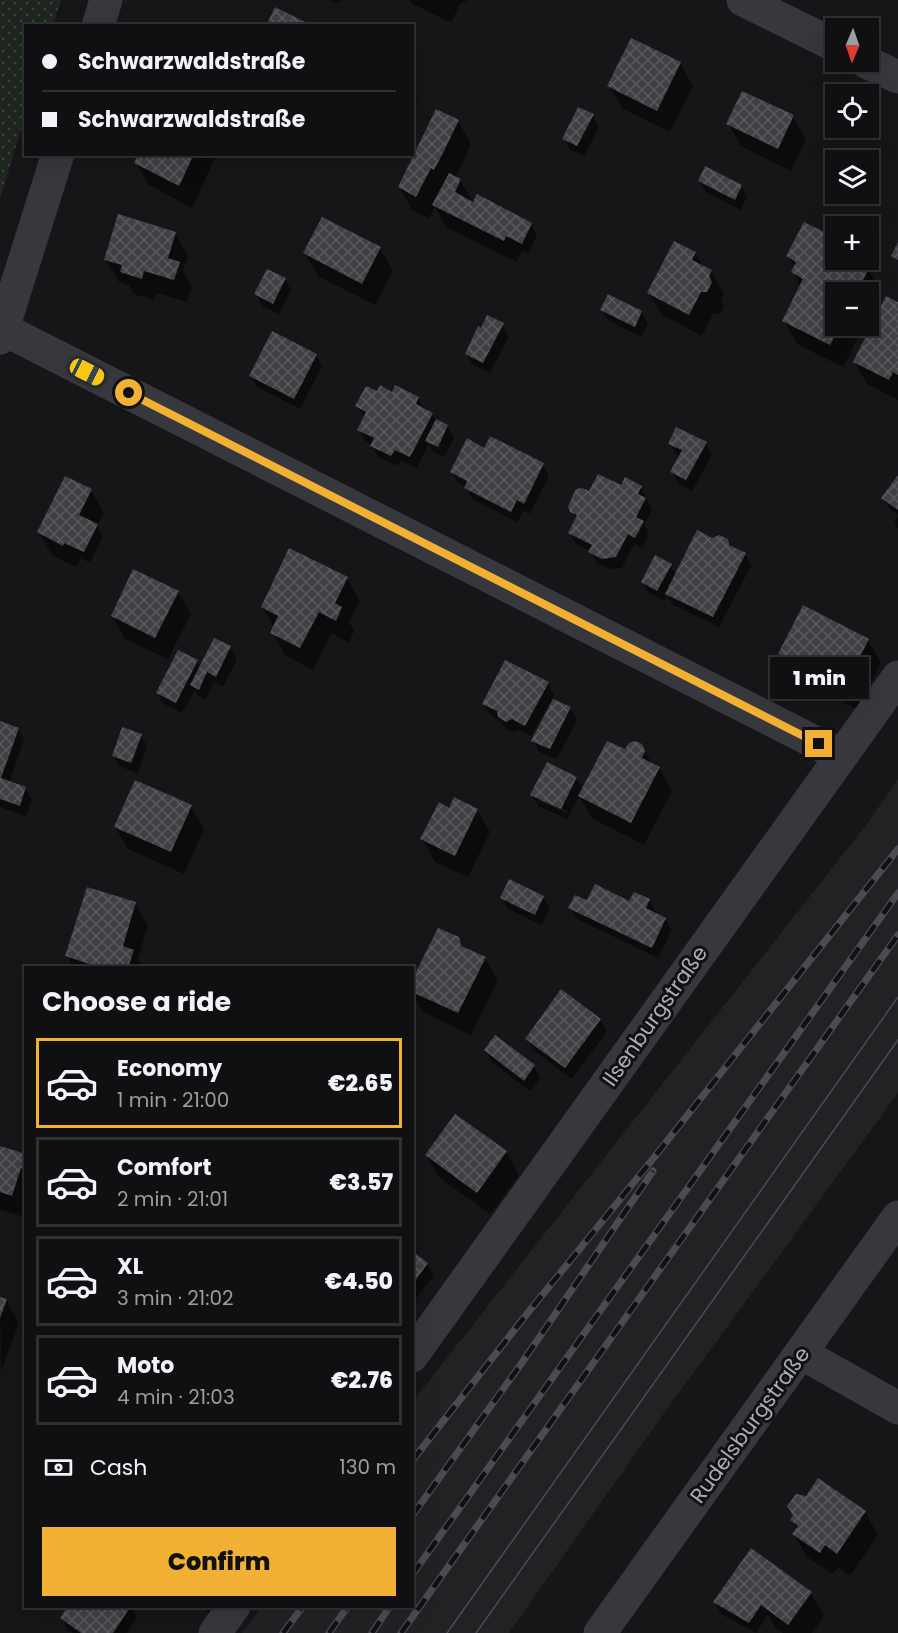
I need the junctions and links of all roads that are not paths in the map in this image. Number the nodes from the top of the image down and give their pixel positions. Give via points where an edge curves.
1 (106, 0) edge
2 (743, 0) edge
3 (99, 24) edge
4 (825, 41) edge
5 (879, 68) edge
6 (898, 77) edge
7 (57, 156) edge
8 (2, 334) edge
9 (898, 677) edge
10 (840, 755) junction
11 (898, 1217) edge
12 (414, 1353) edge
13 (801, 1353) junction
14 (898, 1408) edge
15 (233, 1608) edge
16 (215, 1633) edge
17 (600, 1633) edge

1 - 3 street
2 - 4 street
5 - 6 street
7 - 8 street
8 - 10 street
9 - 10 street, Ilsenburgstraße
10 - 12 street, Ilsenburgstraße
11 - 13 street, Rudelsburgstraße
13 - 14 street
13 - 17 street, Rudelsburgstraße
15 - 16 street

